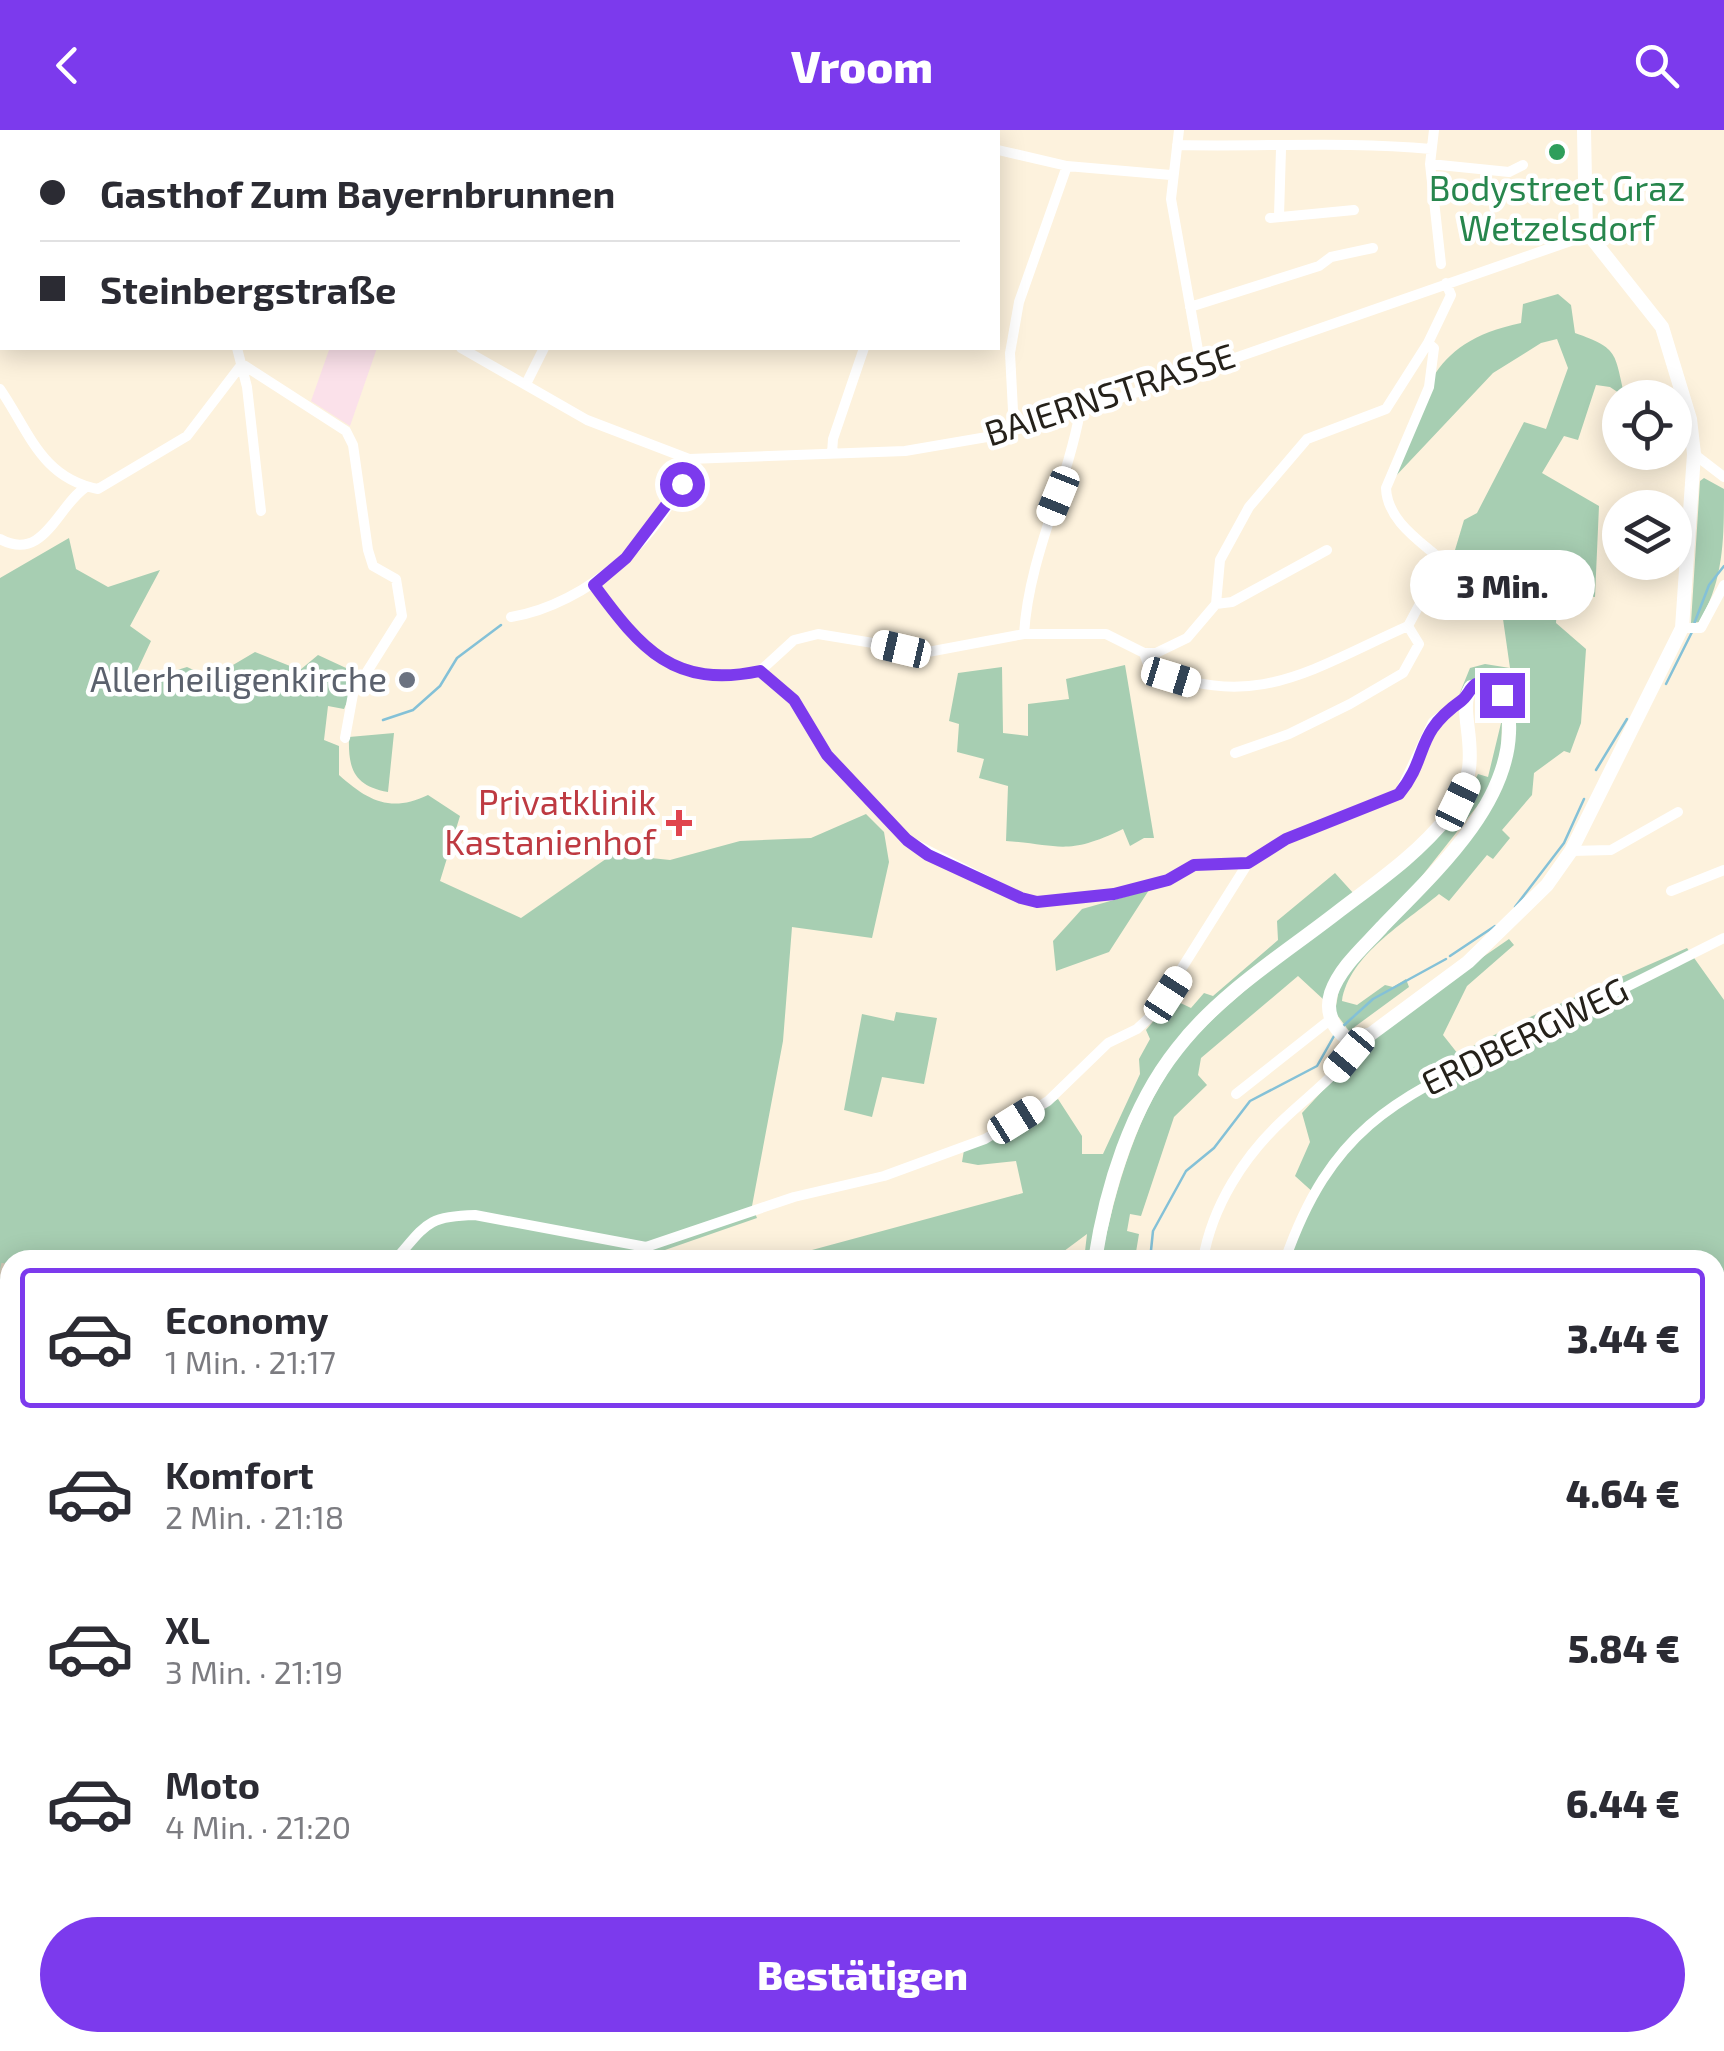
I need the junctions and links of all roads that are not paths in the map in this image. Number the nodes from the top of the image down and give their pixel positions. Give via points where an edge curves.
1 (1179, 130) edge
2 (1434, 130) edge
3 (1584, 130) edge
4 (1177, 145) junction
5 (1280, 149) junction
6 (1000, 150) edge
7 (1431, 150) junction
8 (1430, 164) junction
9 (1523, 165) dead end
10 (1067, 166) junction
11 (1171, 174) junction
12 (1354, 210) dead end
13 (1588, 236) junction
14 (1373, 248) dead end
15 (1441, 264) dead end
16 (1446, 283) junction
17 (1190, 307) junction
18 (1428, 343) junction
19 (238, 350) edge
20 (464, 350) edge
21 (543, 350) edge
22 (863, 350) edge
23 (242, 364) junction
24 (1201, 367) junction
25 (526, 384) junction
26 (0, 389) edge
27 (1080, 412) junction
28 (1014, 430) junction
29 (832, 454) junction
30 (1694, 454) junction
31 (689, 460) junction
32 (1724, 477) edge
33 (86, 487) junction
34 (261, 511) dead end
35 (0, 539) edge
36 (1327, 550) dead end
37 (594, 585) junction
38 (1724, 585) edge
39 (1216, 604) junction
40 (511, 617) dead end
41 (1408, 626) junction
42 (1692, 628) junction
43 (1024, 634) junction
44 (1144, 653) junction
45 (760, 671) junction
46 (1466, 698) junction
47 (344, 738) dead end
48 (1234, 754) dead end
49 (1678, 812) dead end
50 (1571, 850) junction
51 (1248, 863) junction
52 (1724, 870) edge
53 (1671, 891) dead end
54 (1724, 938) edge
55 (1333, 1022) junction
56 (1354, 1040) junction
57 (1236, 1094) dead end
58 (404, 1250) edge
59 (1097, 1250) edge
60 (1206, 1250) edge
61 (1288, 1250) edge

1 - 4 street
2 - 7 street
3 - 13 main road
4 - 5 street
4 - 11 street
5 - 7 street via 1336,144
5 - 12 street via 1274,217
6 - 10 street
7 - 8 street
8 - 9 street via 1509,172
8 - 15 street
10 - 11 street
10 - 28 street via 1019,302 1010,352
11 - 17 street
13 - 16 street, BAIERNSTRASSE
13 - 30 main road via 1662,328 1688,408
14 - 17 street, BAIERNSTRASSE
16 - 18 street via 1451,295
16 - 24 street, BAIERNSTRASSE
17 - 24 street
18 - 39 street via 1386,410 1306,439 1249,506 1220,560
18 - 41 street via 1434,348 1429,387 1386,488 1400,524 1438,557
19 - 23 street
20 - 25 street, BAIERNSTRASSE
21 - 25 street
22 - 29 street
23 - 33 street via 187,436 106,487
23 - 34 street
23 - 47 street via 346,431 373,566 396,579 402,616 353,694
24 - 27 street, BAIERNSTRASSE
25 - 31 street, BAIERNSTRASSE via 625,438
26 - 33 street via 55,472
27 - 28 street, BAIERNSTRASSE
27 - 43 street via 1070,465 1036,560
28 - 29 street, BAIERNSTRASSE via 905,451
29 - 31 street, BAIERNSTRASSE
30 - 32 street
30 - 42 main road
31 - 37 street via 670,500 626,558
33 - 35 street via 38,541 16,545
36 - 39 street via 1232,602
37 - 40 street
37 - 45 street via 625,629 673,667 718,676
38 - 42 street
39 - 44 street via 1187,638
41 - 44 street via 1360,652 1252,688 1207,688 1171,677 1149,667
41 - 48 street via 1419,644 1403,673 1289,734
42 - 50 main road
43 - 44 street via 1106,634
43 - 45 street via 928,652 806,635
45 - 51 street via 794,700 827,755 907,840 1021,898 1114,894 1168,880 1194,865
46 - 51 street via 1434,722 1399,794 1286,839
46 - 55 main road via 1482,683 1505,702 1508,754 1499,783 1457,842 1339,976 1331,994
46 - 59 main road via 1472,768 1458,802 1423,844 1246,983 1179,1046 1115,1172
49 - 50 street via 1612,850
50 - 56 main road via 1524,912 1468,962
51 - 58 street via 1153,1014 1108,1043 1048,1100 985,1140 646,1246 449,1215 434,1218
52 - 53 street
54 - 61 street, ERDBERGWEG via 1409,1095 1335,1159 1306,1204
55 - 56 main road
55 - 57 street
56 - 60 street via 1326,1083 1253,1152 1224,1198

